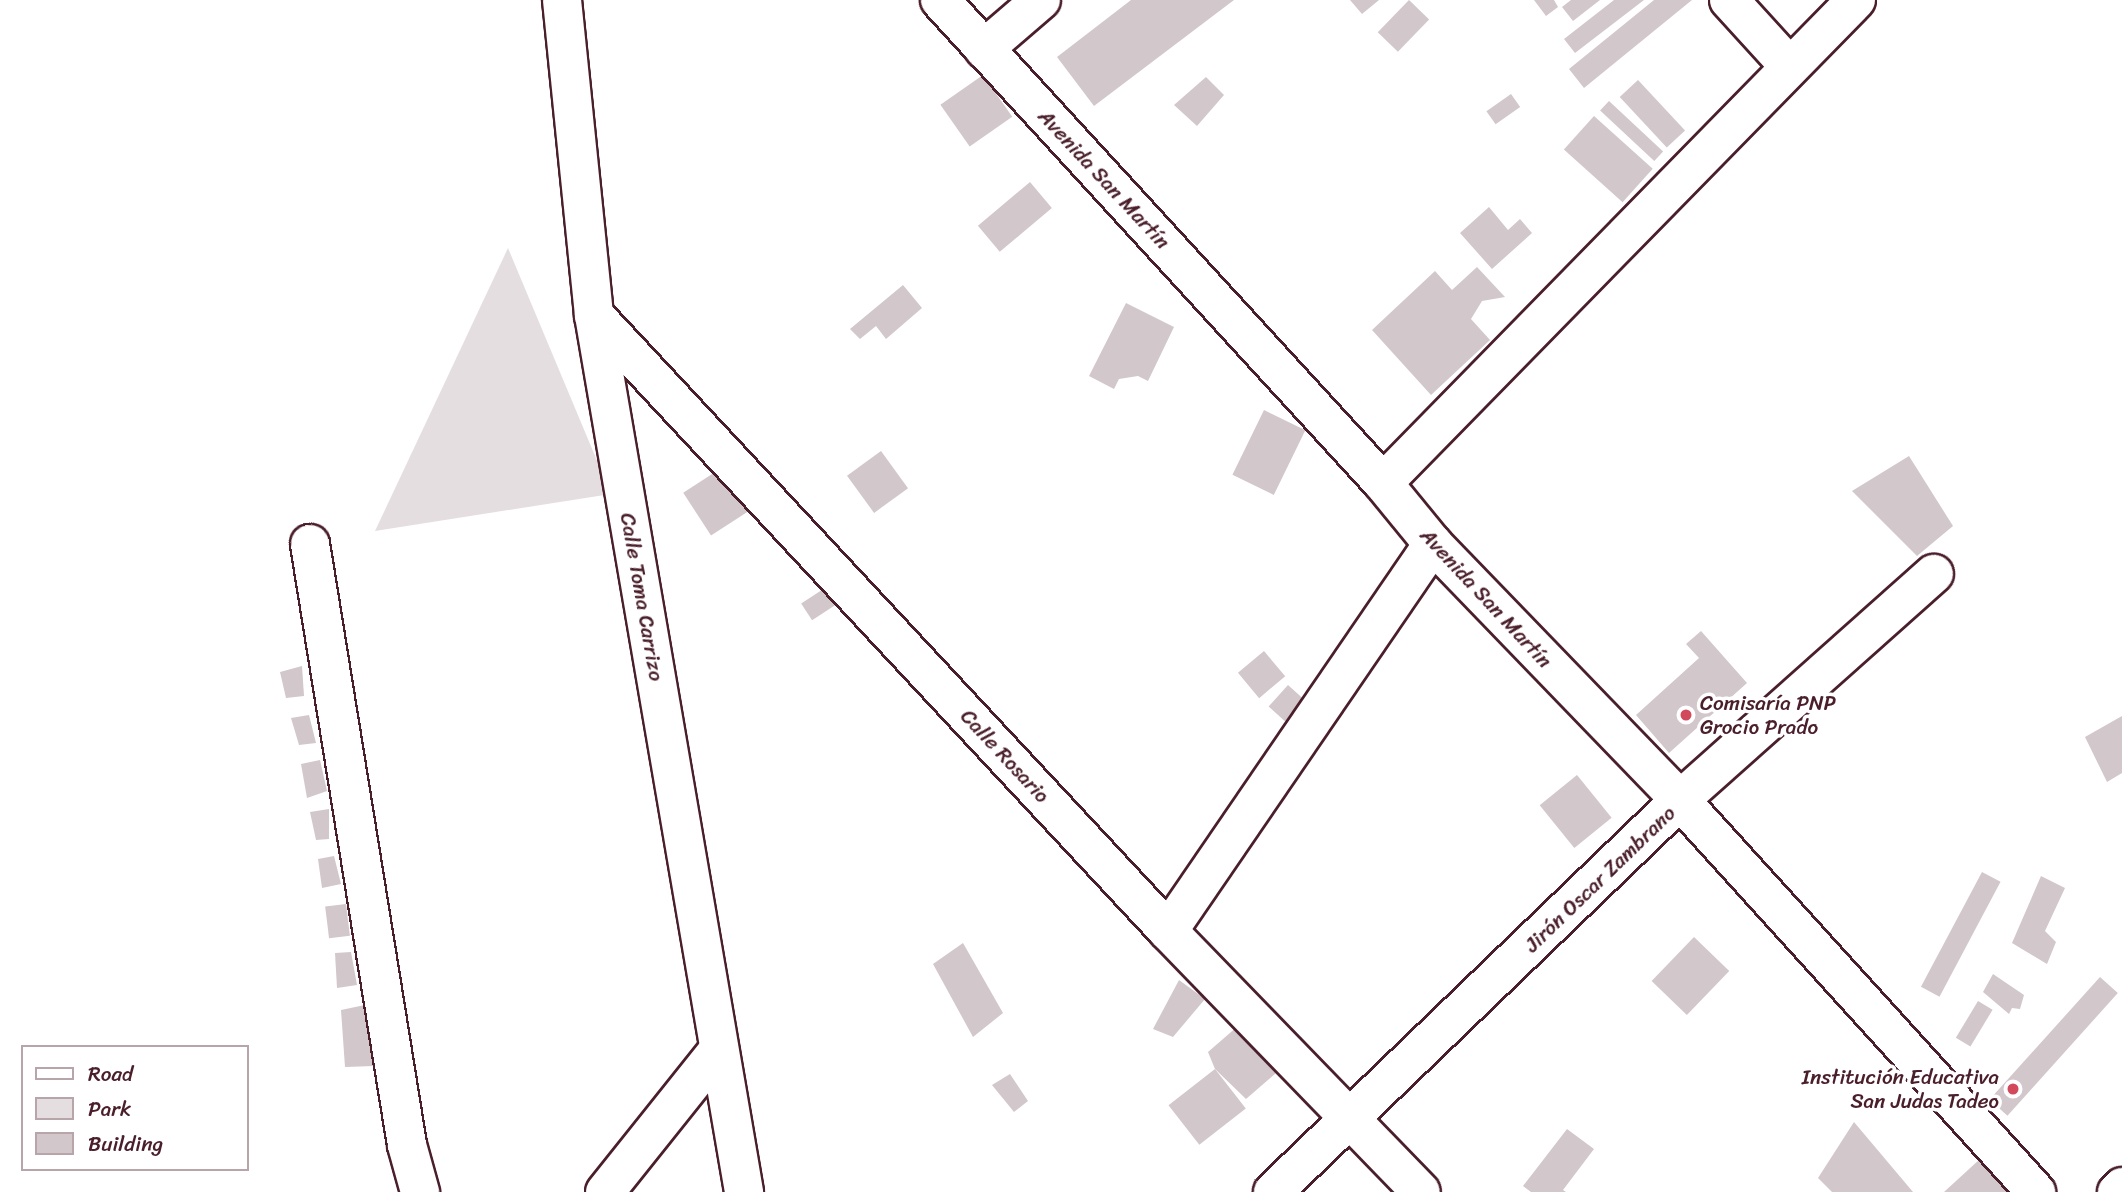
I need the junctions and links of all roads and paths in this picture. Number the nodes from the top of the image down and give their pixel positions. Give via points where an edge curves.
1 (562, 0) edge
2 (940, 0) edge
3 (1041, 0) edge
4 (1729, 0) edge
5 (1856, 0) edge
6 (984, 49) junction
7 (1789, 66) junction
8 (594, 315) junction
9 (1382, 483) junction
10 (310, 544) dead end
11 (1433, 544) junction
12 (1934, 574) dead end
13 (1680, 800) junction
14 (1168, 931) junction
15 (719, 1049) junction
16 (1350, 1121) junction
17 (2122, 1187) edge
18 (420, 1192) edge
19 (606, 1192) edge
20 (744, 1192) edge
21 (1273, 1192) edge
22 (1421, 1192) edge
23 (2036, 1192) edge
24 (2117, 1192) edge

1 - 8 street, Calle Toma Carrizo
2 - 6 street, Avenida San Martín
3 - 6 street
4 - 7 street
5 - 7 street
6 - 9 street, Avenida San Martín
7 - 9 street
8 - 14 street, Calle Rosario
8 - 15 street, Calle Toma Carrizo
9 - 11 street, Avenida San Martín
10 - 18 street via 407,1145
11 - 13 street, Avenida San Martín
11 - 14 street
12 - 13 street, Jirón Oscar Zambrano
13 - 16 street, Jirón Oscar Zambrano
13 - 23 street, Avenida San Martín
14 - 16 street, Calle Rosario
15 - 19 street
15 - 20 street, Calle Toma Carrizo
16 - 21 street, Jirón Oscar Zambrano
16 - 22 street, Calle Rosario
17 - 24 street

